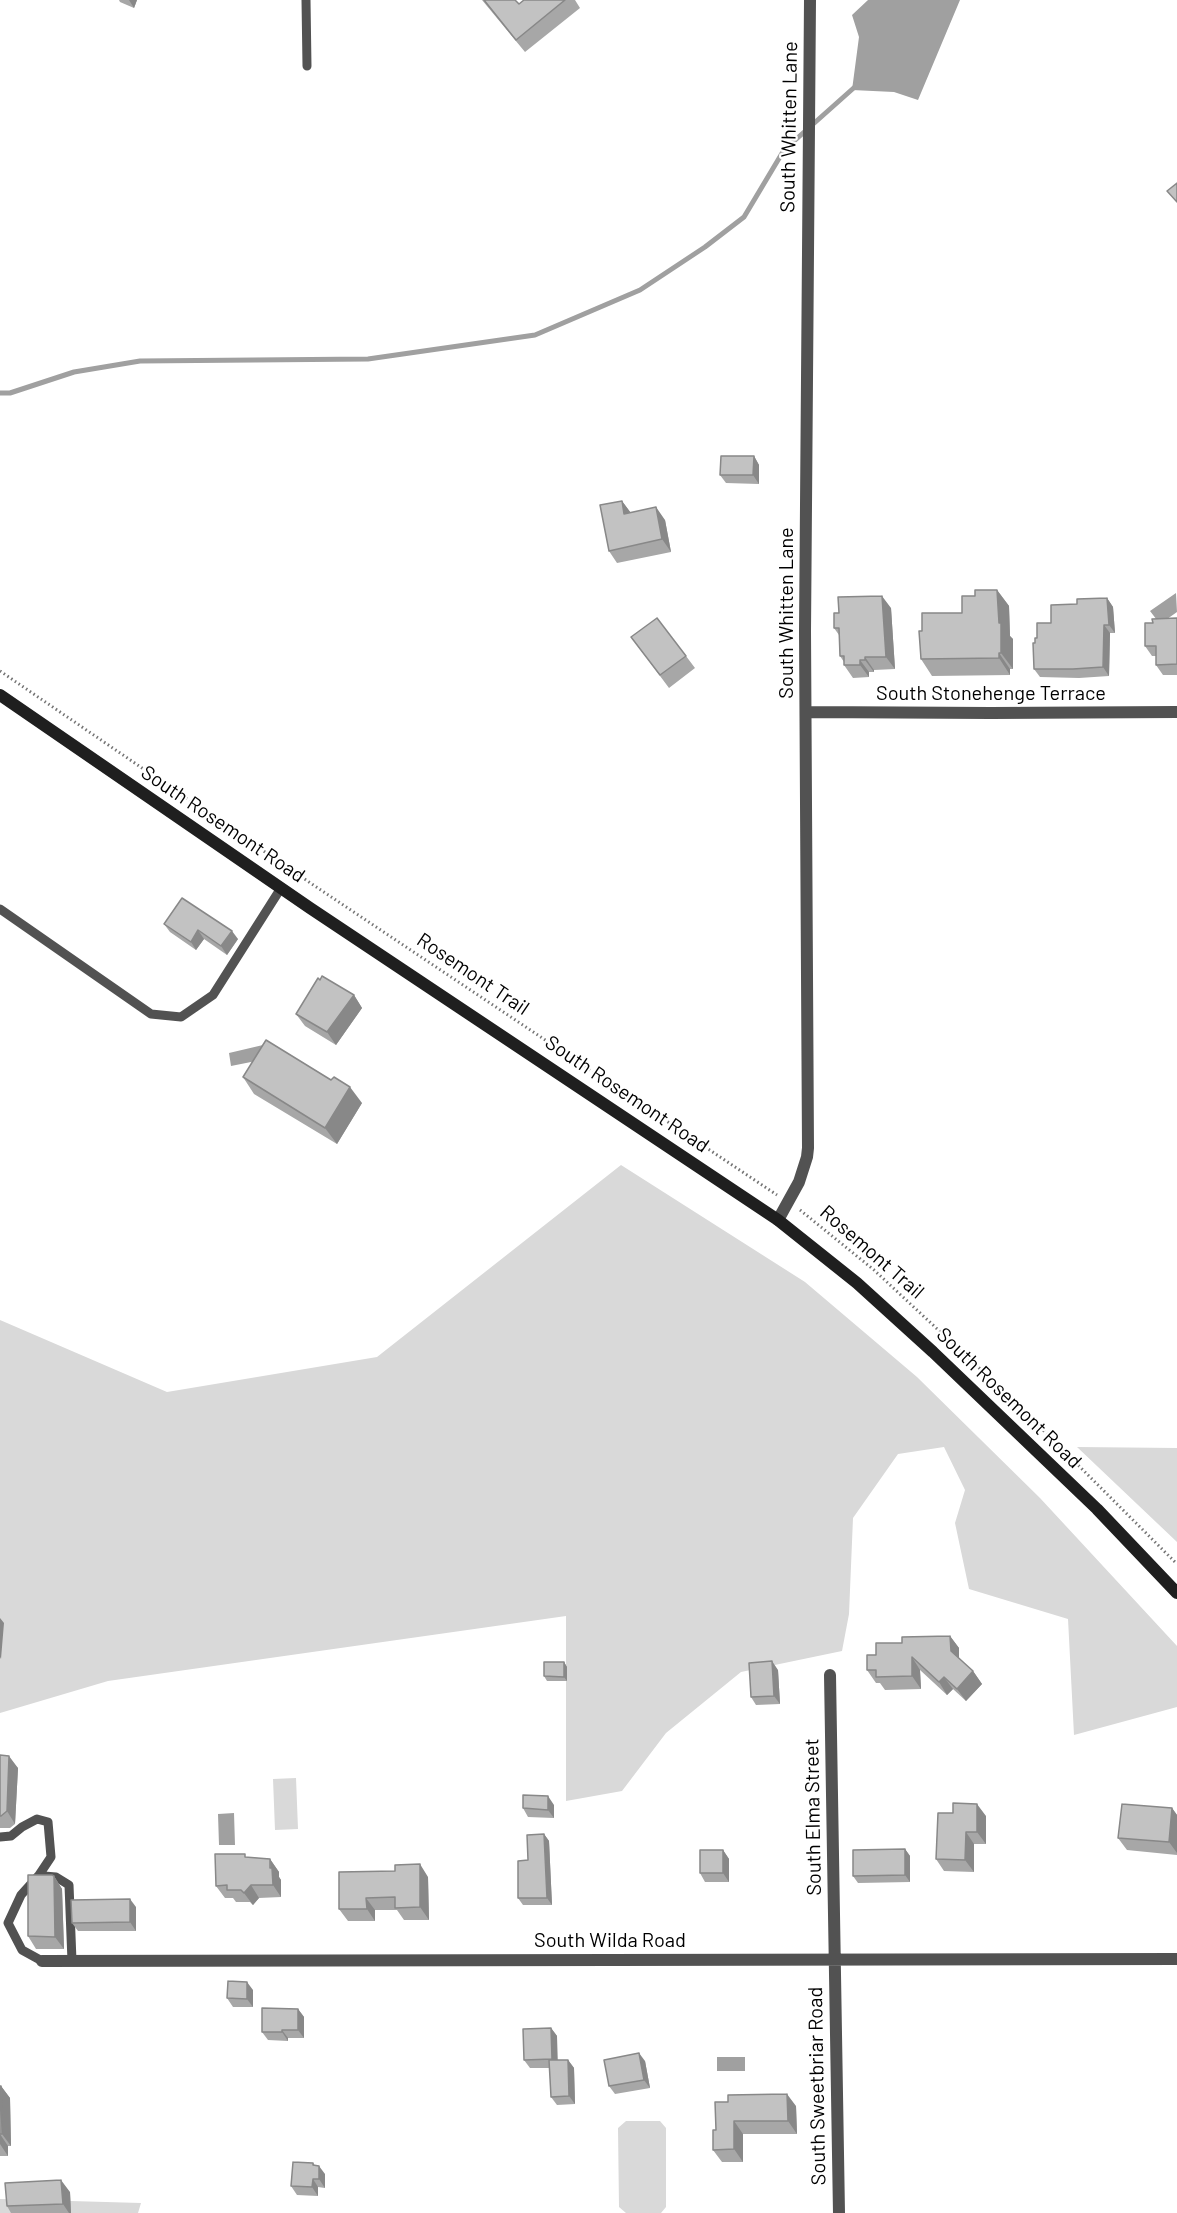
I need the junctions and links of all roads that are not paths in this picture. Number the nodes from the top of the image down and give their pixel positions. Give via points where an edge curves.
1 (306, 0) edge
2 (810, 0) edge
3 (307, 66) dead end
4 (0, 695) edge
5 (806, 712) junction
6 (1177, 712) edge
7 (281, 888) junction
8 (0, 909) edge
9 (778, 1220) junction
10 (1177, 1593) edge
11 (830, 1675) dead end
12 (0, 1837) edge
13 (39, 1875) junction
14 (836, 1959) junction
15 (1177, 1959) edge
16 (42, 1961) joint
17 (72, 1961) junction
18 (839, 2213) edge

1 - 3 lane
2 - 5 street, South Whitten Lane
4 - 7 main road, South Rosemont Road
5 - 6 street, South Stonehenge Terrace
5 - 9 street, South Whitten Lane via 808,1148 805,1166
7 - 8 lane via 213,995 181,1017 151,1014
7 - 9 main road, South Rosemont Road
9 - 10 main road, South Rosemont Road via 910,1331 1097,1509
11 - 14 street, South Elma Street
12 - 13 lane via 11,1836 38,1819 48,1822 51,1857
13 - 16 lane via 21,1895 8,1923 22,1950
13 - 17 lane via 69,1885
14 - 15 street, South Wilda Road
14 - 17 street, South Wilda Road
14 - 18 street, South Sweetbriar Road
16 - 17 street, South Wilda Road

